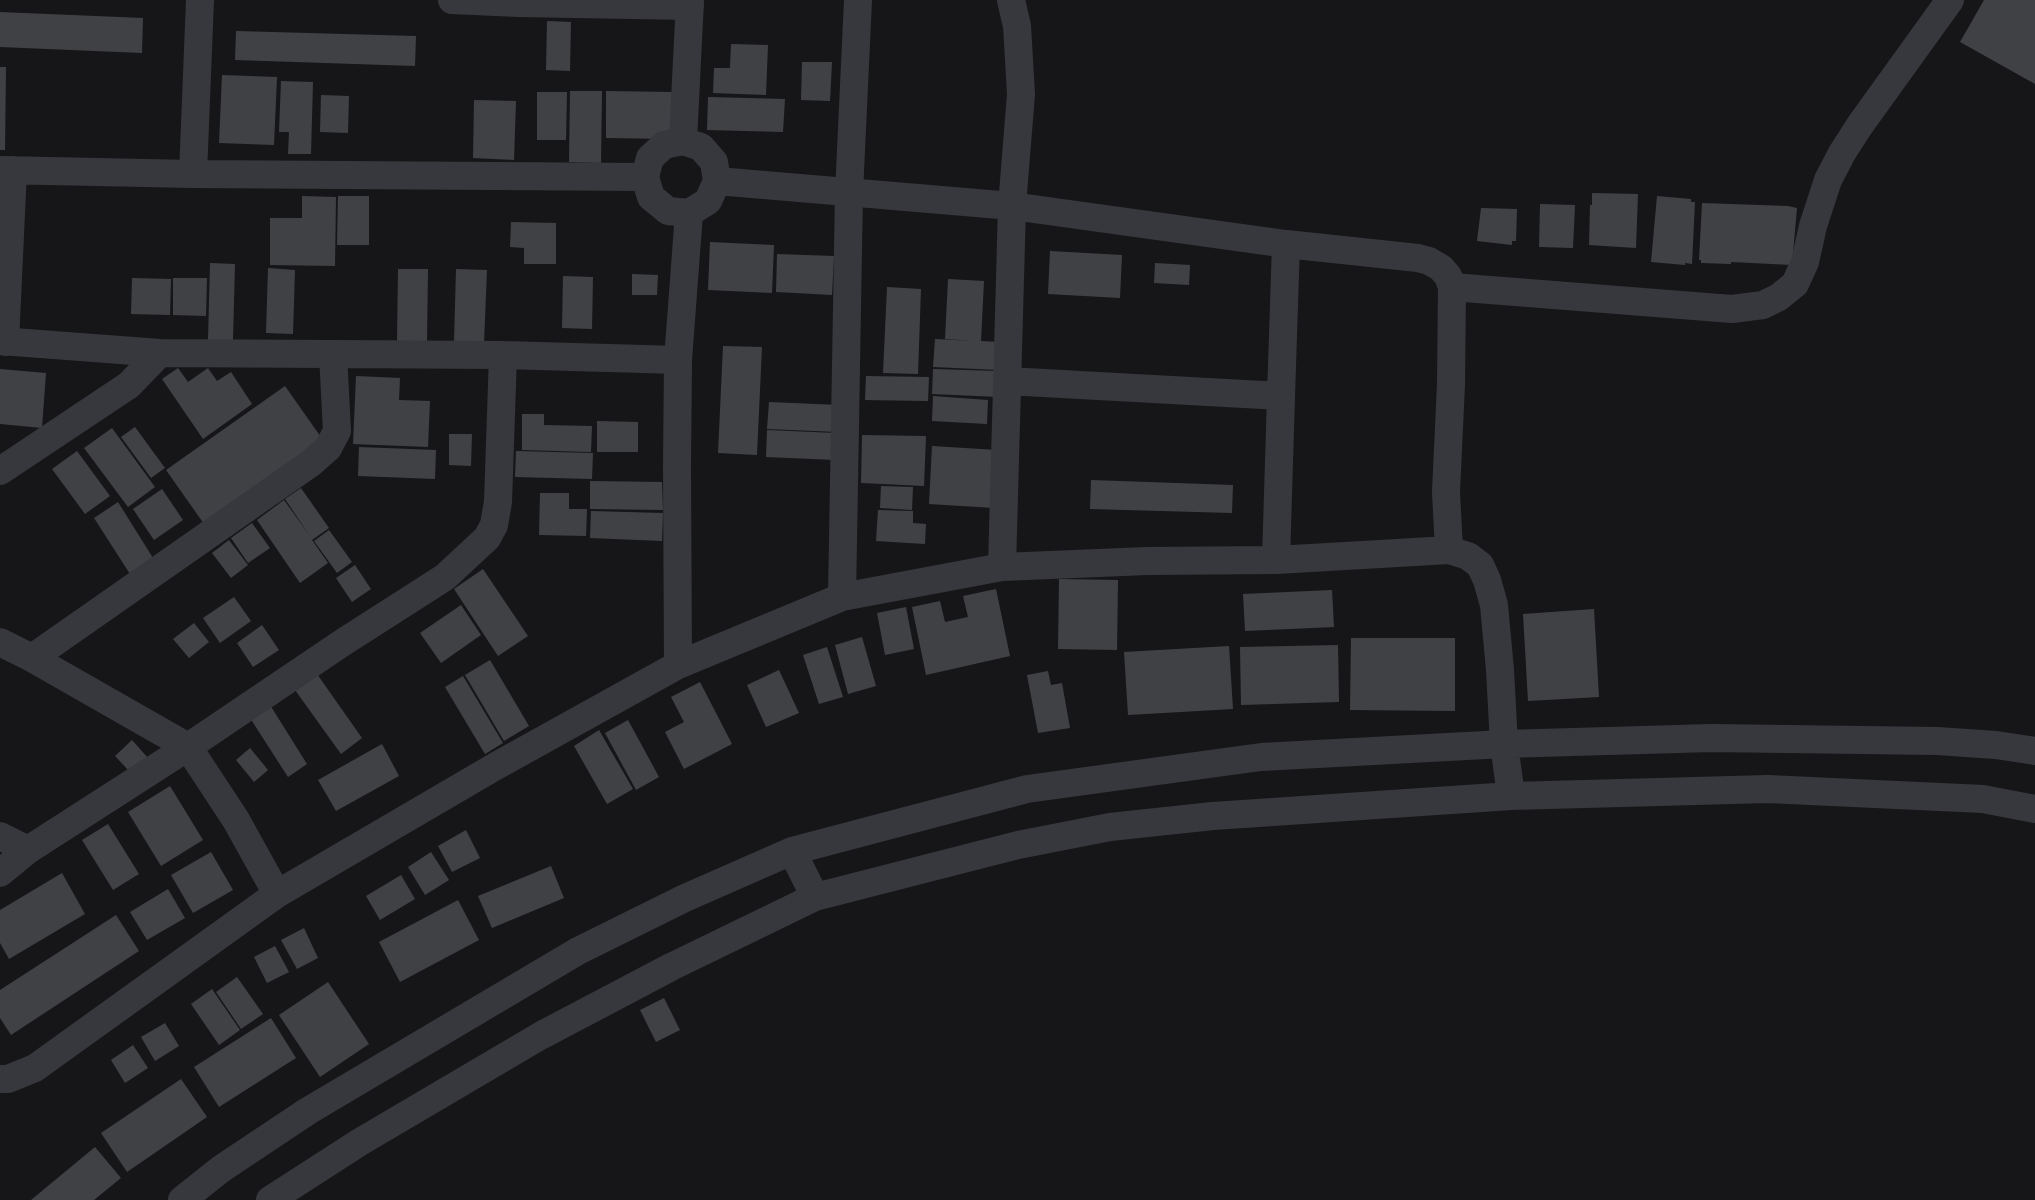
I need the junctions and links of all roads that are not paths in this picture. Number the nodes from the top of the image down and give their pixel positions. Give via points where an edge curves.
1 (200, 0) edge
2 (452, 0) edge
3 (858, 0) edge
4 (1011, 0) edge
5 (1950, 0) edge
6 (519, 2) edge
7 (690, 3) edge
8 (683, 141) junction
9 (7, 170) edge
10 (193, 174) junction
11 (645, 177) junction
12 (717, 181) junction
13 (849, 193) junction
14 (1012, 206) junction
15 (689, 213) junction
16 (1286, 244) junction
17 (1452, 287) junction
18 (3, 341) edge
19 (160, 353) junction
20 (332, 354) junction
21 (503, 355) junction
22 (678, 360) junction
23 (1007, 381) junction
24 (1281, 396) junction
25 (3, 464) edge
26 (1449, 550) junction
27 (1276, 560) junction
28 (1002, 567) junction
29 (842, 598) junction
30 (0, 642) edge
31 (32, 658) junction
32 (678, 665) junction
33 (1504, 744) junction
34 (188, 747) junction
35 (2035, 751) edge
36 (1511, 796) junction
37 (2035, 809) edge
38 (0, 836) edge
39 (28, 850) junction
40 (792, 851) junction
41 (0, 873) edge
42 (277, 894) junction
43 (815, 897) junction
44 (0, 1079) edge
45 (182, 1200) edge
46 (270, 1200) edge

1 - 10 street
2 - 6 street
3 - 13 street
4 - 14 street via 1017,26 1021,94
5 - 17 street via 1842,153 1828,180 1805,262 1795,284 1780,297 1763,305 1732,309
6 - 7 street
7 - 8 street
8 - 11 street via 664,145 650,158
8 - 12 street via 701,147 708,154 714,162
9 - 10 street
9 - 18 street
10 - 11 street
11 - 15 street via 651,198 668,211
12 - 13 street
12 - 15 street via 708,202
13 - 14 street
13 - 29 street
14 - 16 street
14 - 23 street
15 - 22 street
16 - 17 street via 1418,258 1441,268
16 - 24 street
17 - 26 street via 1446,492
18 - 19 street
19 - 20 street
19 - 25 street via 129,385
20 - 21 street
20 - 31 street via 337,431 328,448
21 - 22 street
21 - 34 street via 498,502 494,525 487,538 445,577
22 - 32 street
23 - 24 street
23 - 28 street
24 - 27 street
26 - 27 street
26 - 33 street via 1468,556 1480,565 1492,597
27 - 28 street
28 - 29 street
29 - 32 street
30 - 31 street
31 - 34 street
32 - 42 street via 496,766
33 - 35 street via 1732,738 1937,741
33 - 36 street
33 - 40 street via 1261,757 1026,788
34 - 39 street
34 - 42 street via 236,820
36 - 37 street via 1768,789 1982,799
36 - 43 street via 1213,816 1110,827 1018,845
38 - 39 street
39 - 41 street
40 - 43 street
40 - 45 street via 685,898 578,951 308,1111 221,1169
42 - 44 street via 35,1068
43 - 46 street via 540,1036 360,1142

